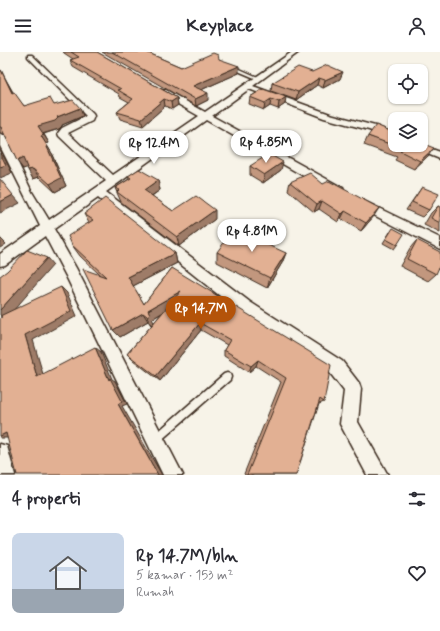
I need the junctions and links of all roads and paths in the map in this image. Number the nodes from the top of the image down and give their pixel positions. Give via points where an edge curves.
1 (296, 52) edge
2 (30, 56) dead end
3 (229, 66) edge
4 (258, 78) junction
5 (247, 86) junction
6 (156, 88) edge
7 (204, 116) junction
8 (388, 135) edge
9 (0, 136) edge
10 (428, 151) edge
11 (440, 156) edge
12 (113, 181) junction
13 (98, 192) junction
14 (46, 228) junction
15 (440, 244) edge
16 (0, 261) edge
17 (227, 377) dead end
18 (155, 440) junction
19 (0, 453) edge
20 (5, 475) edge
21 (173, 475) edge
22 (378, 475) edge

1 - 4 street
2 - 12 street via 90,116 89,119 65,130 64,136
3 - 4 lane
4 - 5 street
5 - 7 street
5 - 8 street via 327,116
6 - 7 street
7 - 12 street
7 - 15 street
9 - 14 street
10 - 11 street
12 - 13 street
13 - 14 street
13 - 22 street via 245,307 336,367 353,389 349,424
14 - 16 street
14 - 18 street via 71,272
17 - 18 lane
18 - 21 street
19 - 20 street

